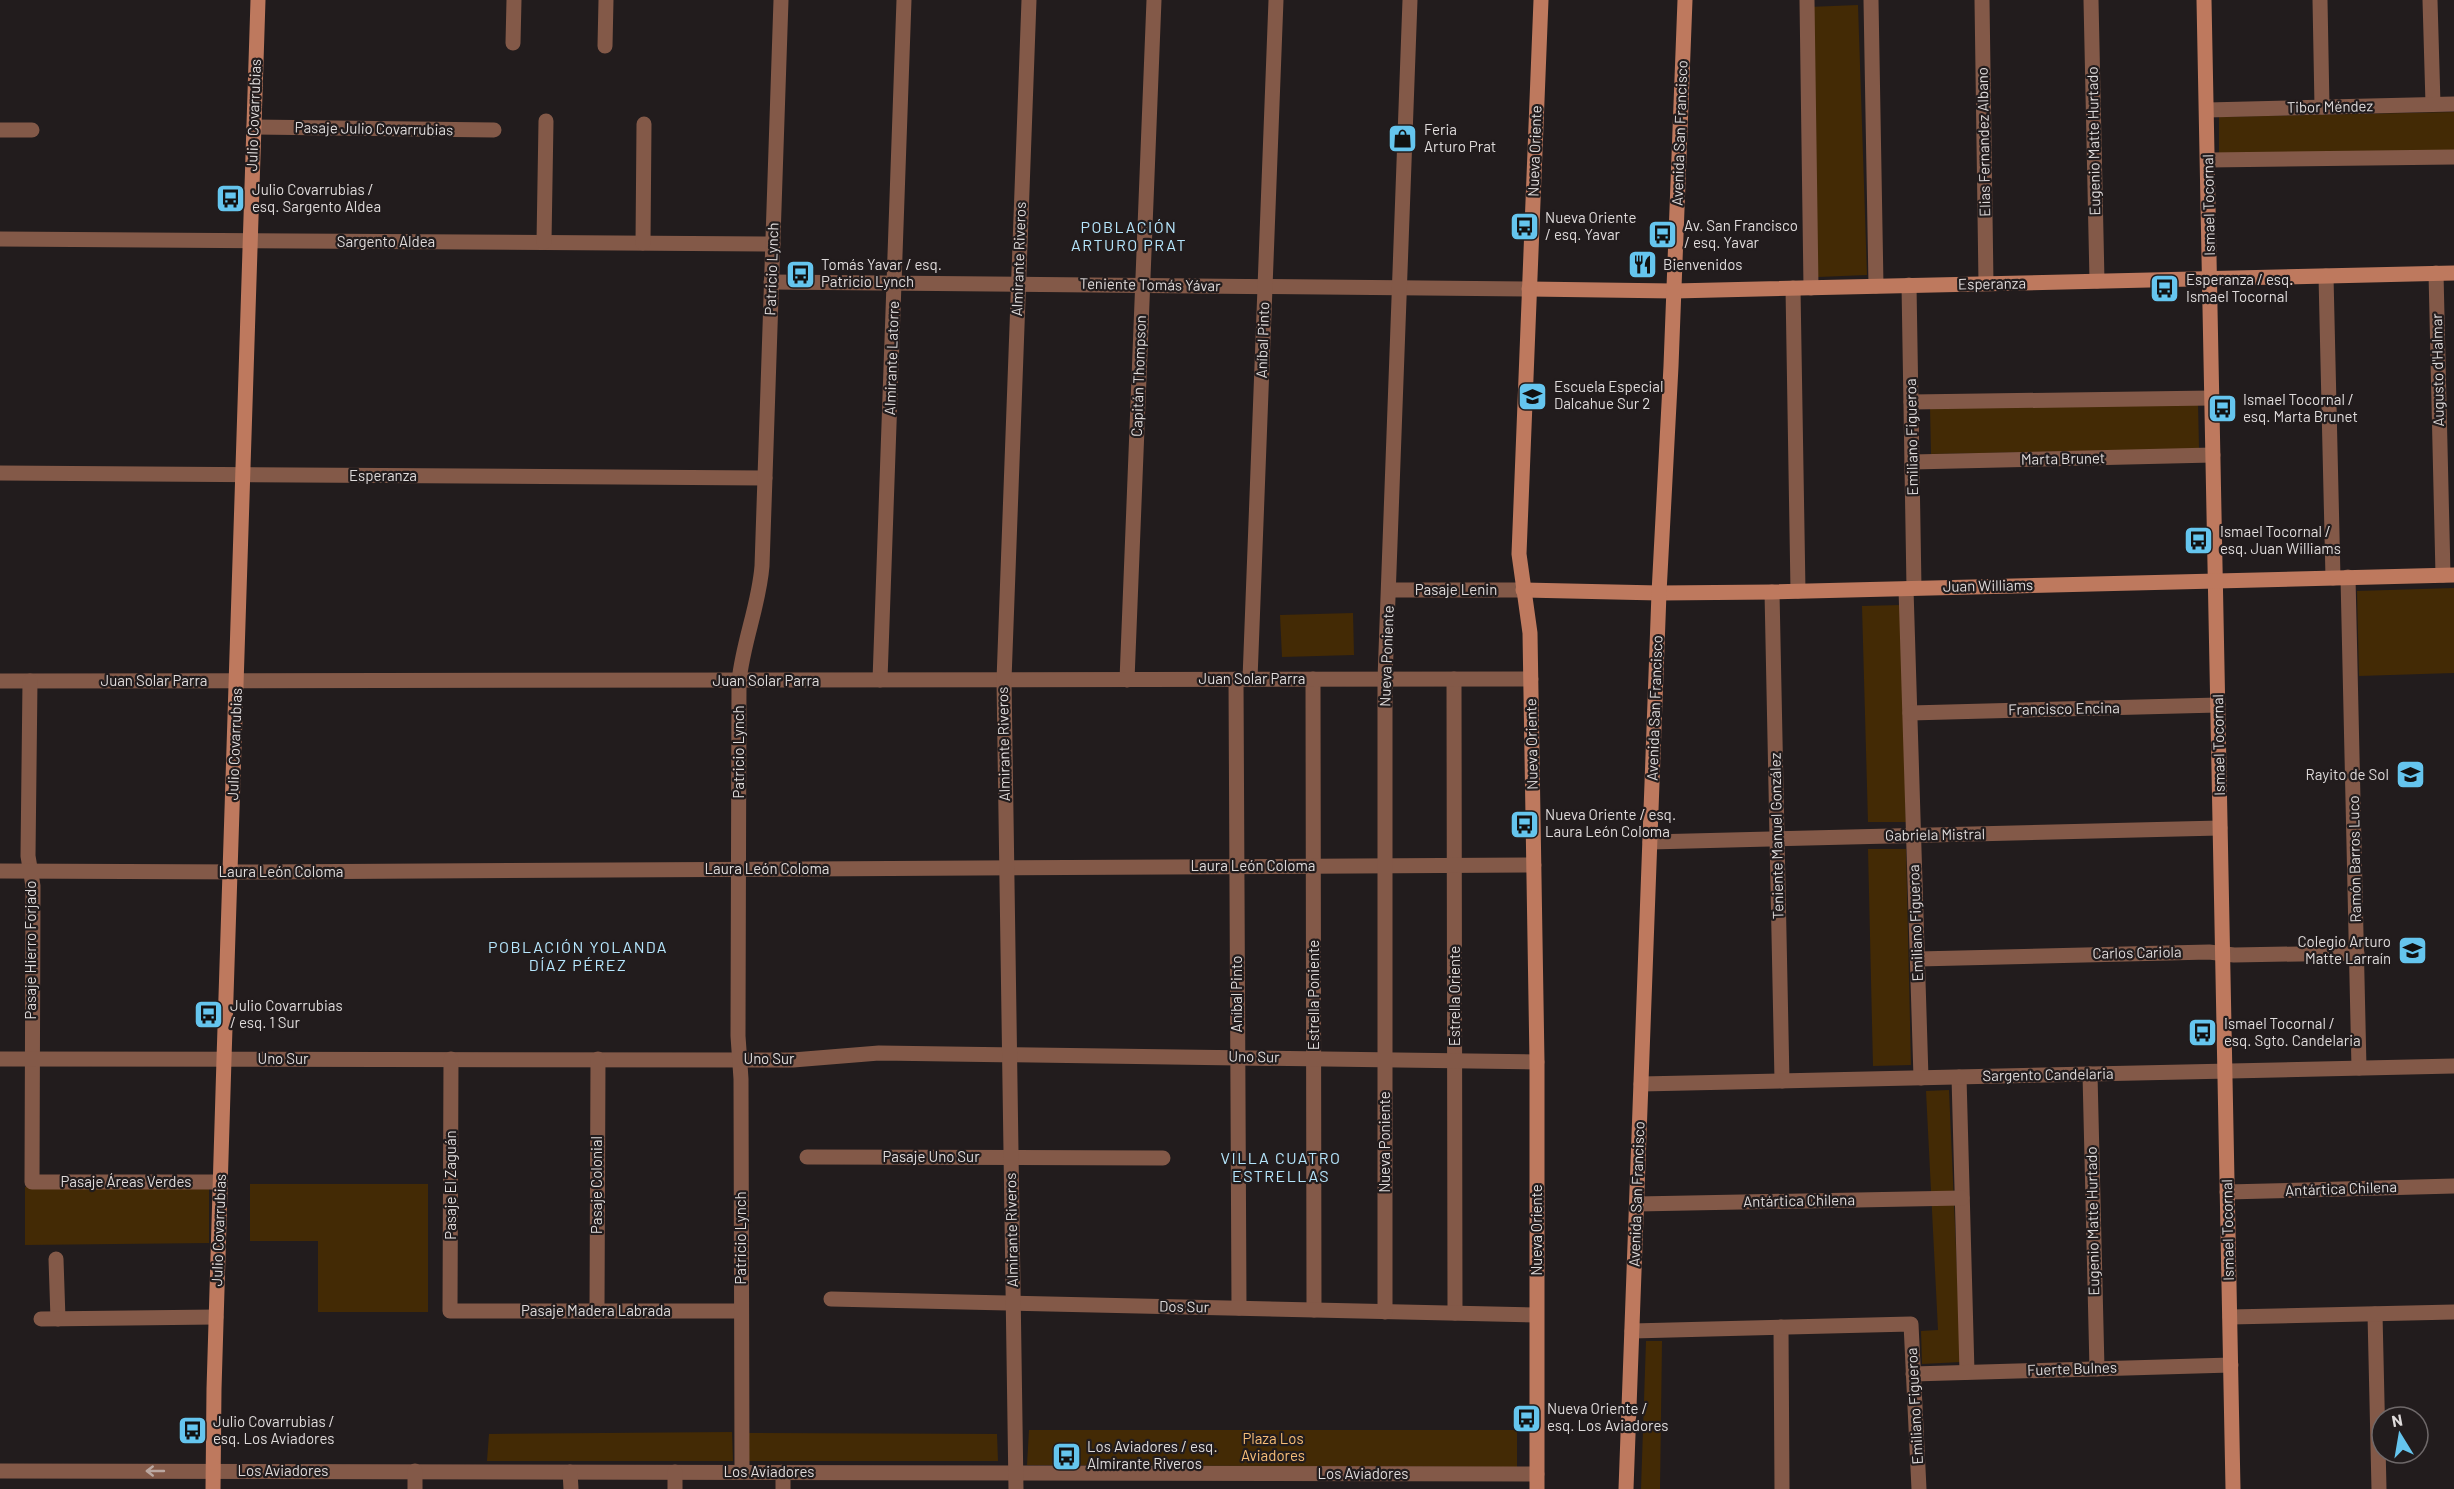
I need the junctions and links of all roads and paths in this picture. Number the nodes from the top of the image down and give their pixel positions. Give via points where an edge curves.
1 (258, 0) edge
2 (514, 0) edge
3 (606, 0) edge
4 (781, 0) edge
5 (904, 0) edge
6 (1029, 0) edge
7 (1154, 0) edge
8 (1276, 0) edge
9 (1410, 0) edge
10 (1541, 0) edge
11 (1685, 0) edge
12 (1807, 0) edge
13 (1871, 0) edge
14 (1982, 0) edge
15 (2091, 0) edge
16 (2204, 0) edge
17 (2320, 0) edge
18 (2430, 0) edge
19 (513, 44) dead end
20 (605, 46) dead end
21 (2433, 104) junction
22 (2454, 104) edge
23 (2322, 107) junction
24 (2206, 110) junction
25 (546, 121) dead end
26 (644, 124) dead end
27 (254, 127) junction
28 (0, 130) edge
29 (32, 130) dead end
30 (494, 130) dead end
31 (2454, 157) edge
32 (2208, 160) junction
33 (0, 239) edge
34 (250, 241) junction
35 (544, 242) junction
36 (643, 243) junction
37 (773, 244) junction
38 (2436, 273) junction
39 (2454, 273) edge
40 (2326, 276) junction
41 (2210, 278) junction
42 (2097, 281) junction
43 (771, 282) junction
44 (894, 283) junction
45 (1018, 284) junction
46 (1986, 284) junction
47 (1142, 285) junction
48 (1909, 285) junction
49 (1265, 286) junction
50 (1876, 286) junction
51 (1400, 288) junction
52 (1793, 288) junction
53 (1811, 288) junction
54 (1530, 289) junction
55 (1674, 291) junction
56 (2212, 398) junction
57 (1911, 402) junction
58 (2213, 455) junction
59 (1912, 462) junction
60 (0, 472) edge
61 (244, 475) junction
62 (765, 478) junction
63 (2449, 575) edge
64 (2340, 578) junction
65 (2216, 581) junction
66 (1910, 588) junction
67 (1389, 590) junction
68 (1523, 590) junction
69 (1798, 591) junction
70 (1772, 592) junction
71 (1659, 593) junction
72 (1243, 679) junction
73 (1313, 679) junction
74 (1385, 679) junction
75 (1454, 679) junction
76 (1531, 679) junction
77 (880, 680) junction
78 (1004, 680) junction
79 (1127, 680) junction
80 (0, 681) edge
81 (30, 681) junction
82 (739, 681) junction
83 (237, 682) junction
84 (2218, 705) junction
85 (1910, 713) junction
86 (2220, 828) junction
87 (1914, 835) junction
88 (1777, 839) junction
89 (1650, 842) junction
90 (1534, 864) junction
91 (1385, 865) junction
92 (1455, 865) junction
93 (1237, 866) junction
94 (1314, 866) junction
95 (1006, 868) junction
96 (738, 869) junction
97 (0, 871) edge
98 (30, 871) junction
99 (230, 872) junction
100 (2357, 953) junction
101 (2223, 954) junction
102 (1917, 959) junction
103 (1009, 1054) junction
104 (1238, 1057) junction
105 (32, 1058) junction
106 (1314, 1058) junction
107 (0, 1059) edge
108 (224, 1059) junction
109 (451, 1059) junction
110 (598, 1059) junction
111 (1385, 1059) junction
112 (739, 1060) junction
113 (1455, 1060) junction
114 (1537, 1062) junction
115 (2454, 1066) edge
116 (2360, 1068) junction
117 (2225, 1071) junction
118 (2090, 1074) junction
119 (1959, 1077) junction
120 (1921, 1078) junction
121 (1782, 1081) junction
122 (1641, 1084) junction
123 (807, 1157) dead end
124 (1011, 1157) junction
125 (1163, 1158) dead end
126 (32, 1182) joint
127 (220, 1182) junction
128 (2454, 1186) edge
129 (2227, 1192) junction
130 (1962, 1198) junction
131 (1637, 1204) junction
132 (56, 1258) dead end
133 (831, 1299) dead end
134 (1013, 1303) junction
135 (1239, 1308) junction
136 (1314, 1310) junction
137 (450, 1311) joint
138 (597, 1311) junction
139 (741, 1311) junction
140 (1385, 1312) junction
141 (2454, 1312) edge
142 (1455, 1313) junction
143 (2374, 1314) junction
144 (1536, 1315) junction
145 (216, 1317) junction
146 (2230, 1317) junction
147 (58, 1318) junction
148 (40, 1319) dead end
149 (1781, 1328) junction
150 (1632, 1331) junction
151 (2231, 1365) junction
152 (2097, 1369) junction
153 (1967, 1372) junction
154 (1913, 1374) junction
155 (0, 1471) edge
156 (213, 1471) junction
157 (415, 1471) junction
158 (570, 1472) junction
159 (675, 1472) junction
160 (742, 1472) junction
161 (783, 1472) junction
162 (1016, 1473) junction
163 (1139, 1473) junction
164 (1314, 1481) edge
165 (1418, 1481) edge
166 (1537, 1482) edge
167 (213, 1489) edge
168 (415, 1489) edge
169 (571, 1489) edge
170 (675, 1489) edge
171 (783, 1489) edge
172 (1016, 1489) edge
173 (1139, 1489) edge
174 (1626, 1489) edge
175 (1782, 1489) edge
176 (1919, 1489) edge
177 (2234, 1489) edge
178 (2379, 1489) edge

1 - 27 street, Julio Covarrubias
2 - 19 street
3 - 20 street
4 - 37 street, Patricio Lynch
5 - 44 street, Almirante Latorre
6 - 45 street, Almirante Riveros
7 - 47 street, Capitán Thompson
8 - 49 street, Aníbal Pinto
9 - 51 street, Nueva Poniente
10 - 54 street, Nueva Oriente
11 - 55 street, Avenida San Francisco
12 - 53 street
13 - 50 street
14 - 46 street, Elias Fernandez Albano
15 - 42 street, Eugenio Matte Hurtado
16 - 24 street, Ismael Tocornal
17 - 23 street
18 - 21 street
21 - 22 street, Tibor Méndez
21 - 23 street, Tibor Méndez
23 - 24 street, Tibor Méndez
24 - 32 street, Ismael Tocornal
25 - 35 street
26 - 36 street
27 - 30 street, Pasaje Julio Covarrubias
27 - 34 street, Julio Covarrubias
28 - 29 street
31 - 32 street
32 - 41 street, Ismael Tocornal
33 - 34 street, Sargento Aldea
34 - 35 street, Sargento Aldea
34 - 61 street, Julio Covarrubias
35 - 36 street, Sargento Aldea
36 - 37 street, Sargento Aldea
37 - 43 street, Patricio Lynch
38 - 39 street, Esperanza
38 - 40 street, Esperanza
38 - 63 street, Augusto d'Halmar
40 - 41 street, Esperanza
40 - 64 street, Ramón Barros Luco
41 - 42 street, Esperanza
41 - 56 street, Ismael Tocornal
42 - 46 street, Esperanza
43 - 44 street, Teniente Tomás Yávar
43 - 62 street, Patricio Lynch
44 - 45 street, Teniente Tomás Yávar
44 - 77 street, Almirante Latorre
45 - 47 street, Teniente Tomás Yávar
45 - 78 street, Almirante Riveros
46 - 48 street, Esperanza
47 - 49 street, Teniente Tomás Yávar
47 - 79 street, Capitán Thompson
48 - 50 street, Esperanza
48 - 57 street, Emiliano Figueroa
49 - 51 street, Teniente Tomás Yávar
49 - 72 street, Aníbal Pinto
50 - 53 street, Esperanza
51 - 54 street, Teniente Tomás Yávar
51 - 67 street, Nueva Poniente
52 - 53 street, Esperanza
52 - 55 street, Esperanza
52 - 69 street
54 - 55 street, Esperanza
54 - 68 street, Nueva Oriente via 1519,554
55 - 71 street, Avenida San Francisco
56 - 57 street
56 - 58 street, Ismael Tocornal
57 - 59 street, Emiliano Figueroa
58 - 59 street, Marta Brunet
58 - 65 street, Ismael Tocornal
59 - 66 street, Emiliano Figueroa
60 - 61 street, Esperanza
61 - 62 street, Esperanza
61 - 83 street, Julio Covarrubias
62 - 82 street, Patricio Lynch via 760,589
63 - 64 street, Juan Williams
64 - 65 street, Juan Williams
64 - 100 street, Ramón Barros Luco
65 - 66 street, Juan Williams
65 - 84 street, Ismael Tocornal
66 - 69 street, Juan Williams
66 - 85 street, Emiliano Figueroa
67 - 68 street, Pasaje Lenin
67 - 74 street, Nueva Poniente
68 - 71 street, Juan Williams
68 - 76 street, Nueva Oriente via 1530,625
69 - 70 street, Juan Williams
70 - 71 street, Juan Williams
70 - 88 street, Teniente Manuel González
71 - 89 street, Avenida San Francisco
72 - 73 street, Juan Solar Parra
72 - 79 street, Juan Solar Parra
72 - 93 street, Aníbal Pinto
73 - 74 street, Juan Solar Parra
73 - 94 street, Estrella Poniente
74 - 75 street, Juan Solar Parra
74 - 91 street, Nueva Poniente
75 - 76 street, Juan Solar Parra
75 - 92 street, Estrella Oriente
76 - 90 street, Nueva Oriente
77 - 78 street, Juan Solar Parra
77 - 82 street, Juan Solar Parra
78 - 79 street, Juan Solar Parra
78 - 95 street, Almirante Riveros
80 - 81 street, Juan Solar Parra
81 - 83 street, Juan Solar Parra
81 - 98 street, Pasaje Hierro Forjado
82 - 83 street, Juan Solar Parra
82 - 96 street, Patricio Lynch
83 - 99 street, Julio Covarrubias
84 - 85 street, Francisco Encina
84 - 86 street, Ismael Tocornal
85 - 87 street, Emiliano Figueroa
86 - 87 street, Gabriela Mistral
86 - 101 street, Ismael Tocornal
87 - 88 street, Gabriela Mistral
87 - 102 street, Emiliano Figueroa
88 - 89 street, Gabriela Mistral
88 - 121 street, Teniente Manuel González
89 - 122 street, Avenida San Francisco
90 - 92 street, Laura León Coloma
90 - 114 street, Nueva Oriente
91 - 92 street, Laura León Coloma
91 - 94 street, Laura León Coloma
91 - 111 street, Nueva Poniente
92 - 113 street, Estrella Oriente
93 - 94 street, Laura León Coloma
93 - 95 street, Laura León Coloma
93 - 104 street, Aníbal Pinto
94 - 106 street, Estrella Poniente
95 - 96 street, Laura León Coloma
95 - 103 street, Almirante Riveros
96 - 99 street, Laura León Coloma
96 - 112 street, Patricio Lynch
97 - 98 street, Laura León Coloma
98 - 99 street, Laura León Coloma
98 - 105 street, Pasaje Hierro Forjado
99 - 108 street, Julio Covarrubias
100 - 101 street, Carlos Cariola
100 - 116 street, Ramón Barros Luco
101 - 102 street, Carlos Cariola
101 - 117 street, Ismael Tocornal
102 - 120 street, Emiliano Figueroa
103 - 104 street, Uno Sur
103 - 112 street, Uno Sur via 879,1053
103 - 124 street, Almirante Riveros
104 - 106 street, Uno Sur
104 - 135 street, Aníbal Pinto
105 - 107 street, Uno Sur
105 - 108 street, Uno Sur
105 - 126 street, Pasaje Hierro Forjado
106 - 111 street, Uno Sur
106 - 136 street, Estrella Poniente
108 - 109 street, Uno Sur
108 - 127 street, Julio Covarrubias
109 - 110 street, Uno Sur
109 - 137 street, Pasaje El Zaguán
110 - 112 street, Uno Sur
110 - 138 street, Pasaje Colonial
111 - 113 street, Uno Sur
111 - 140 street, Nueva Poniente
112 - 139 street, Patricio Lynch
113 - 114 street, Uno Sur
113 - 142 street, Estrella Oriente
114 - 144 street, Nueva Oriente
115 - 116 street, Sargento Candelaria
116 - 117 street, Sargento Candelaria
117 - 118 street, Sargento Candelaria
117 - 129 street, Ismael Tocornal
118 - 119 street, Sargento Candelaria
118 - 152 street, Eugenio Matte Hurtado
119 - 120 street, Sargento Candelaria
119 - 130 street
120 - 121 street, Sargento Candelaria
121 - 122 street, Sargento Candelaria
122 - 131 street, Avenida San Francisco
123 - 124 street, Pasaje Uno Sur
124 - 125 street, Pasaje Uno Sur
124 - 134 street, Almirante Riveros
126 - 127 street, Pasaje Áreas Verdes
127 - 145 street, Julio Covarrubias
128 - 129 street, Antártica Chilena
129 - 146 street, Ismael Tocornal
130 - 131 street, Antártica Chilena
130 - 153 street
131 - 150 street, Avenida San Francisco
132 - 147 street
133 - 134 street, Dos Sur
134 - 135 street, Dos Sur
134 - 162 street, Almirante Riveros
135 - 136 street, Dos Sur
136 - 140 street, Dos Sur
137 - 138 street, Pasaje Madera Labrada
138 - 139 street, Pasaje Madera Labrada
139 - 160 street, Patricio Lynch
140 - 142 street, Dos Sur
141 - 143 street
142 - 144 street, Dos Sur
143 - 146 street
143 - 178 street
144 - 166 street, Nueva Oriente
145 - 147 street
145 - 156 street, Julio Covarrubias
146 - 151 street, Ismael Tocornal
147 - 148 street
149 - 150 street
149 - 154 street, Emiliano Figueroa via 1911,1324
149 - 175 street
150 - 174 street, Avenida San Francisco
151 - 152 street, Fuerte Bulnes
151 - 177 street, Ismael Tocornal
152 - 153 street, Fuerte Bulnes
153 - 154 street, Fuerte Bulnes
154 - 176 street, Emiliano Figueroa
156 -> 155 street, Los Aviadores
156 - 157 street, Los Aviadores
156 - 167 street, Julio Covarrubias
157 - 158 street, Los Aviadores
157 - 168 street
158 - 159 street, Los Aviadores
158 - 169 street
159 - 160 street, Los Aviadores
159 - 170 street
160 - 161 street, Los Aviadores
161 - 162 street, Los Aviadores
161 - 171 street
162 - 163 street, Los Aviadores
162 - 172 street, Almirante Riveros
163 - 164 street, Los Aviadores
163 - 173 street
164 - 165 street, Los Aviadores
165 - 166 street, Los Aviadores

